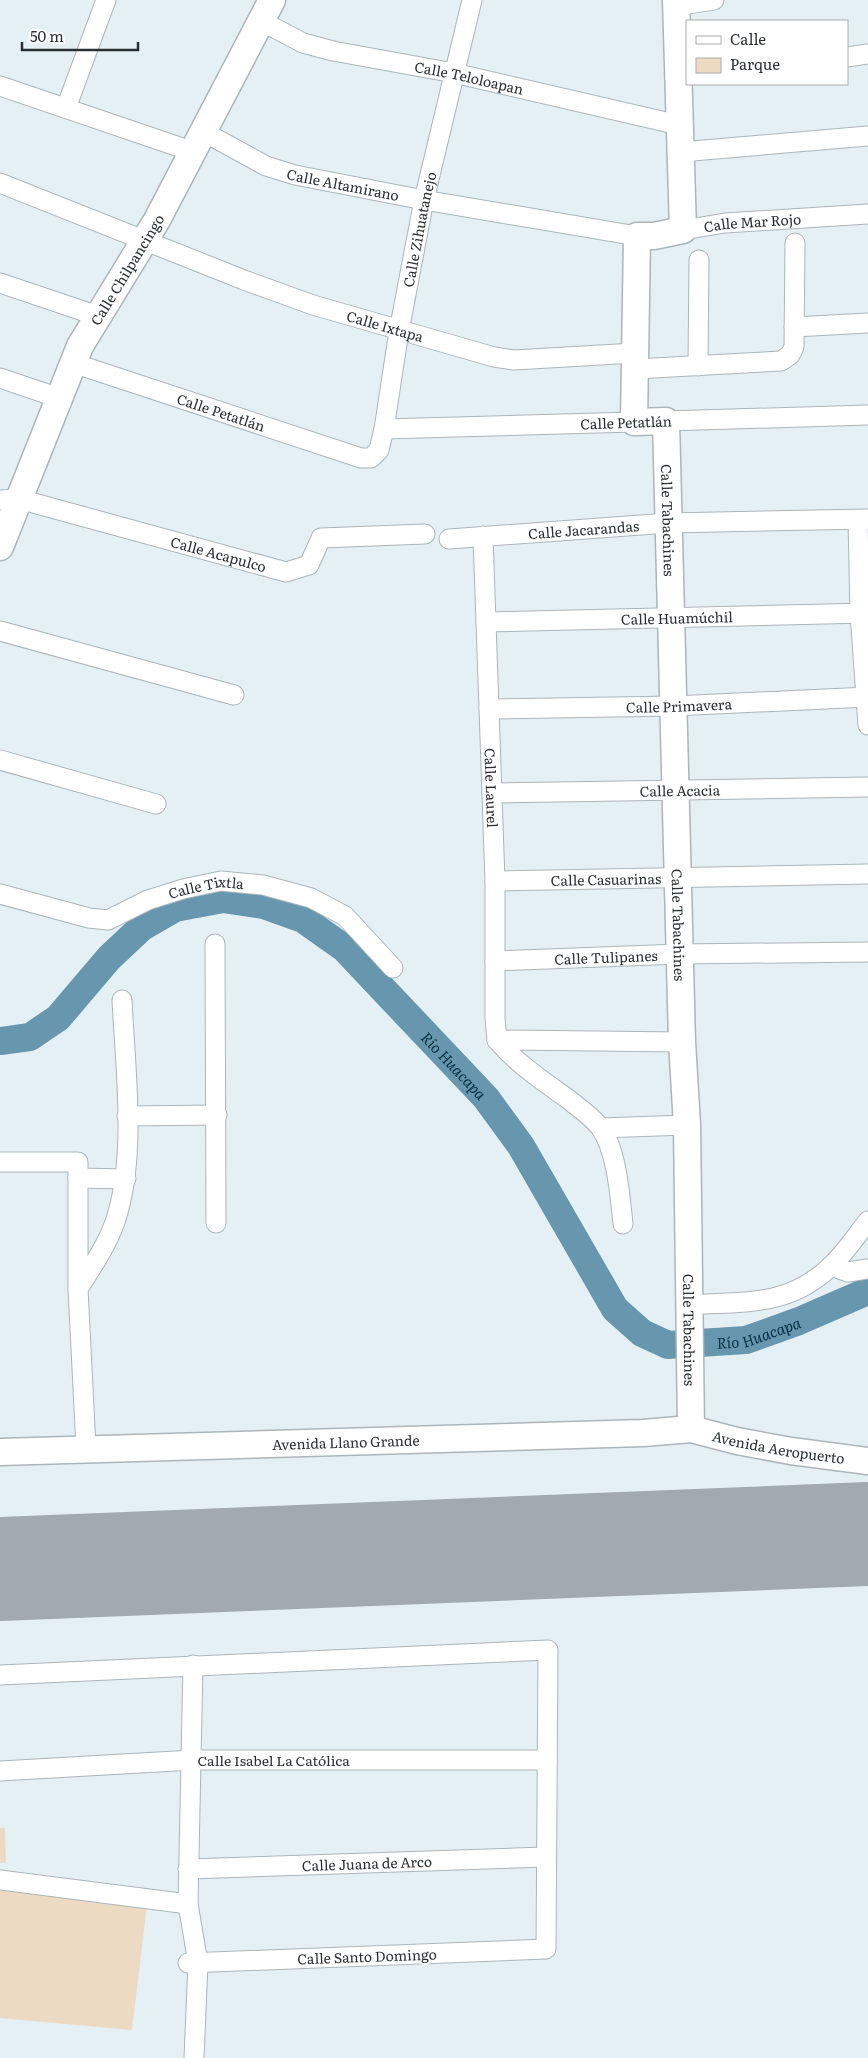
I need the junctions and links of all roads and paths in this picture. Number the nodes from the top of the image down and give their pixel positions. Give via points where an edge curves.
1 (106, 0) edge
2 (472, 0) edge
3 (714, 0) edge
4 (676, 3) edge
5 (268, 11) edge
6 (868, 54) edge
7 (848, 57) edge
8 (454, 73) junction
9 (682, 78) edge
10 (0, 86) edge
11 (66, 108) junction
12 (679, 126) junction
13 (868, 136) edge
14 (199, 142) junction
15 (681, 152) junction
16 (0, 183) edge
17 (424, 200) junction
18 (868, 214) edge
19 (683, 230) junction
20 (637, 236) junction
21 (146, 239) junction
22 (796, 243) dead end
23 (699, 260) dead end
24 (0, 283) edge
25 (98, 316) junction
26 (868, 322) edge
27 (794, 327) junction
28 (399, 331) junction
29 (635, 361) junction
30 (73, 363) junction
31 (698, 366) junction
32 (0, 378) edge
33 (59, 398) junction
34 (868, 415) edge
35 (666, 421) junction
36 (634, 422) junction
37 (384, 429) junction
38 (371, 458) joint
39 (10, 499) edge
40 (863, 520) edge
41 (668, 522) junction
42 (425, 534) dead end
43 (483, 536) junction
44 (449, 539) dead end
45 (0, 547) edge
46 (864, 613) edge
47 (671, 618) junction
48 (486, 622) junction
49 (0, 631) edge
50 (234, 695) dead end
51 (867, 697) edge
52 (673, 706) junction
53 (489, 710) junction
54 (868, 725) edge
55 (0, 760) edge
56 (868, 787) edge
57 (676, 792) junction
58 (492, 793) junction
59 (156, 804) dead end
60 (868, 874) edge
61 (678, 879) junction
62 (495, 880) junction
63 (0, 894) edge
64 (215, 944) dead end
65 (868, 952) edge
66 (680, 954) junction
67 (496, 961) junction
68 (394, 968) dead end
69 (122, 1000) dead end
70 (498, 1040) junction
71 (682, 1042) junction
72 (217, 1115) junction
73 (127, 1116) junction
74 (687, 1125) junction
75 (601, 1128) junction
76 (0, 1162) edge
77 (78, 1178) junction
78 (126, 1179) junction
79 (868, 1221) edge
80 (216, 1223) dead end
81 (623, 1224) dead end
82 (832, 1266) junction
83 (868, 1269) edge
84 (78, 1289) junction
85 (689, 1311) junction
86 (691, 1428) junction
87 (86, 1448) junction
88 (0, 1452) edge
89 (868, 1461) edge
90 (193, 1665) junction
91 (0, 1675) edge
92 (193, 1760) junction
93 (547, 1760) junction
94 (0, 1771) edge
95 (545, 1857) junction
96 (188, 1869) junction
97 (0, 1880) edge
98 (188, 1904) junction
99 (193, 1963) junction
100 (181, 2058) edge
101 (194, 2058) edge

1 - 11 street
2 - 8 street, Calle Zihuatanejo
3 - 4 street
4 - 9 street
5 - 8 street, Calle Teloloapan via 303,43
5 - 14 street, Calle Chilpancingo
6 - 7 street
8 - 12 street, Calle Teloloapan
8 - 17 street, Calle Zihuatanejo
9 - 12 street
10 - 11 street, Calle Altamirano
11 - 14 street, Calle Altamirano
12 - 15 street
13 - 15 street
14 - 17 street, Calle Altamirano via 296,175
14 - 21 street, Calle Chilpancingo
15 - 19 street
16 - 21 street, Calle Ixtapa
17 - 20 street, Calle Altamirano
17 - 28 street, Calle Zihuatanejo
18 - 19 street, Calle Mar Rojo via 725,223
19 - 20 street, Calle Mar Rojo
20 - 29 street
21 - 25 street, Calle Chilpancingo
21 - 28 street, Calle Ixtapa via 252,283
22 - 27 street, Calle Ixtapa
23 - 31 street
24 - 25 street
25 - 30 street, Calle Chilpancingo
26 - 27 street
27 - 31 street, Calle Ixtapa via 794,347 790,355 781,361
28 - 29 street, Calle Ixtapa via 514,360
28 - 37 street, Calle Zihuatanejo
29 - 31 street, Calle Ixtapa
29 - 36 street
30 - 33 street, Calle Chilpancingo
30 - 38 street, Calle Petatlán via 361,458
32 - 33 street
33 - 39 street, Calle Chilpancingo
34 - 35 street, Calle Petatlán
35 - 36 street, Calle Petatlán
35 - 41 street, Calle Tabachines
36 - 37 street, Calle Petatlán
37 - 38 street, Calle Zihuatanejo via 379,450
39 - 42 street, Calle Acapulco via 286,572 309,565 321,538
39 - 45 street, Calle Chilpancingo
40 - 41 street, Calle Jacarandas
40 - 46 street
41 - 43 street, Calle Jacarandas
41 - 47 street, Calle Tabachines
43 - 44 street, Calle Jacarandas
43 - 48 street, Calle Laurel
46 - 47 street, Calle Huamúchil
46 - 51 street
47 - 48 street, Calle Huamúchil
47 - 52 street, Calle Tabachines
48 - 53 street, Calle Laurel
49 - 50 street
51 - 52 street, Calle Primavera
51 - 54 street
52 - 53 street, Calle Primavera
52 - 57 street, Calle Tabachines
53 - 58 street, Calle Laurel
55 - 59 street
56 - 57 street, Calle Acacia
57 - 58 street, Calle Acacia
57 - 61 street, Calle Tabachines
58 - 62 street, Calle Laurel
60 - 61 street, Calle Casuarinas
61 - 62 street, Calle Casuarinas
61 - 66 street, Calle Tabachines
62 - 67 street, Calle Laurel
63 - 68 street, Calle Tixtla via 89,918 108,920 148,900 183,889 221,881 263,885 311,898 345,916
64 - 72 street
65 - 66 street, Calle Tulipanes
66 - 67 street, Calle Tulipanes
66 - 71 street, Calle Tabachines
67 - 70 street, Calle Laurel
69 - 73 street
70 - 71 street
70 - 75 street via 511,1057
71 - 74 street, Calle Tabachines
72 - 73 street
72 - 80 street
73 - 78 street
74 - 75 street
74 - 85 street, Calle Tabachines
75 - 81 street via 618,1182
76 - 77 street via 78,1162
77 - 78 street
77 - 84 street
78 - 84 street via 118,1213 106,1242
79 - 82 street
82 - 83 street via 848,1272
82 - 85 street via 804,1286 774,1300
84 - 87 street
85 - 86 street, Calle Tabachines
86 - 87 street, Avenida Llano Grande via 623,1434
86 - 89 street, Avenida Aeropuerto via 773,1447
87 - 88 street, Avenida Llano Grande
90 - 91 street
90 - 92 street
90 - 93 street via 548,1650
92 - 93 street, Calle Isabel La Católica
92 - 94 street, Calle Isabel La Católica
92 - 96 street
93 - 95 street
95 - 96 street, Calle Juana de Arco
95 - 99 street, Calle Santo Domingo via 546,1949
96 - 98 street
97 - 98 street
98 - 99 street via 194,1942
99 - 100 street via 184,1984
99 - 101 street

